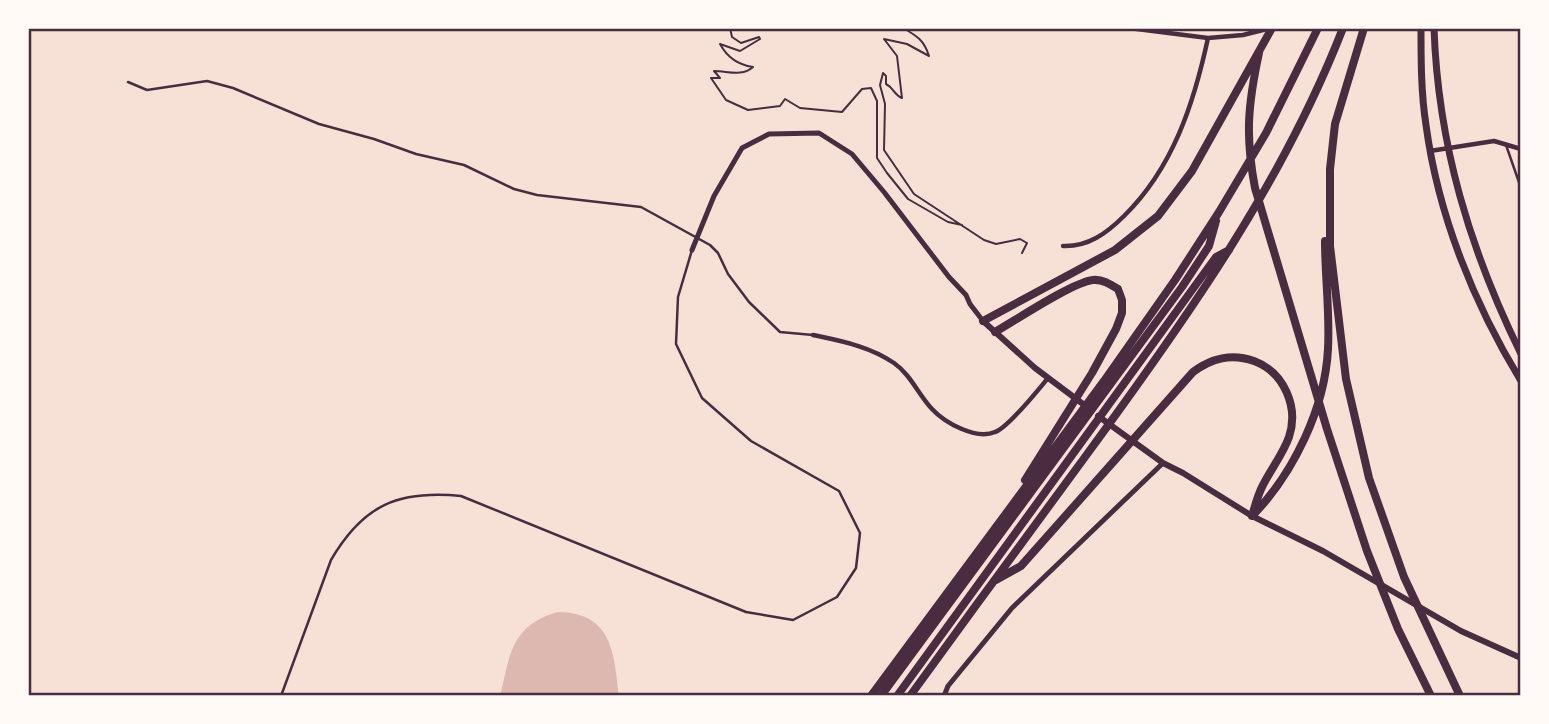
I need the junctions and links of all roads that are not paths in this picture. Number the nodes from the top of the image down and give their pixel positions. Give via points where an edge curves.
1 (1129, 28) edge
2 (1272, 28) edge
3 (1318, 28) edge
4 (1343, 28) edge
5 (1364, 28) edge
6 (1421, 28) edge
7 (1434, 28) edge
8 (1208, 38) junction
9 (1259, 53) junction
10 (128, 82) dead end
11 (1505, 143) junction
12 (1446, 147) junction
13 (1521, 149) edge
14 (1430, 150) junction
15 (1330, 169) junction
16 (1521, 188) edge
17 (698, 237) junction
18 (1063, 246) dead end
19 (1232, 248) junction
20 (692, 250) joint
21 (1485, 277) junction
22 (1470, 281) junction
23 (984, 321) junction
24 (995, 332) junction
25 (813, 335) joint
26 (1521, 354) edge
27 (1517, 367) edge
28 (1048, 378) junction
29 (1521, 382) edge
30 (1060, 439) junction
31 (1163, 463) junction
32 (1252, 516) junction
33 (993, 582) junction
34 (1521, 658) edge
35 (281, 696) edge
36 (871, 696) edge
37 (881, 696) edge
38 (897, 696) edge
39 (910, 696) edge
40 (944, 696) edge
41 (1431, 696) edge
42 (1460, 696) edge

1 - 8 street
2 - 8 street
2 - 9 highway
3 - 30 highway via 1219,212 1107,383
4 - 19 highway via 1295,136
5 - 15 highway via 1335,124
6 - 14 main road
7 - 12 main road
8 - 18 street via 1180,132 1154,182 1138,203 1098,238
9 - 23 highway via 1192,172 1158,216 1115,250
9 - 41 highway via 1249,105 1248,152 1255,188 1367,551
10 - 17 lane via 147,90 207,81 233,88 319,124 464,165 513,189 641,207
11 - 12 street via 1480,141
11 - 13 street
11 - 16 lane
12 - 14 street
12 - 21 main road
14 - 22 main road via 1451,232
15 - 32 highway via 1325,214 1328,351 1323,382 1302,442 1275,492
15 - 42 highway via 1330,246 1346,379 1369,478 1404,578
17 - 20 street
17 - 23 street via 714,196 742,148 769,134 819,133 852,154
17 - 25 lane via 718,253 749,302 780,332
19 - 33 highway via 1128,400
19 - 38 highway via 1216,257
20 - 35 lane via 678,297 676,344 702,398 751,441 839,491 860,533 856,568 837,597 793,620 746,612 461,496 431,493 401,498 356,523 343,540 331,560
21 - 22 main road
21 - 26 main road
22 - 27 main road via 1487,320
23 - 24 main road
24 - 28 main road
24 - 30 highway via 1091,280 1118,289 1122,313 1116,329
25 - 28 street via 853,343 895,363 933,410 978,434 995,433 1004,426
27 - 29 main road
28 - 31 main road
30 - 36 highway
30 - 37 highway
31 - 32 main road
31 - 40 street via 998,622
32 - 33 highway via 1261,488 1289,438 1291,403 1266,366 1221,358 1194,372 1021,565
32 - 34 main road via 1323,551 1461,631
33 - 39 highway

